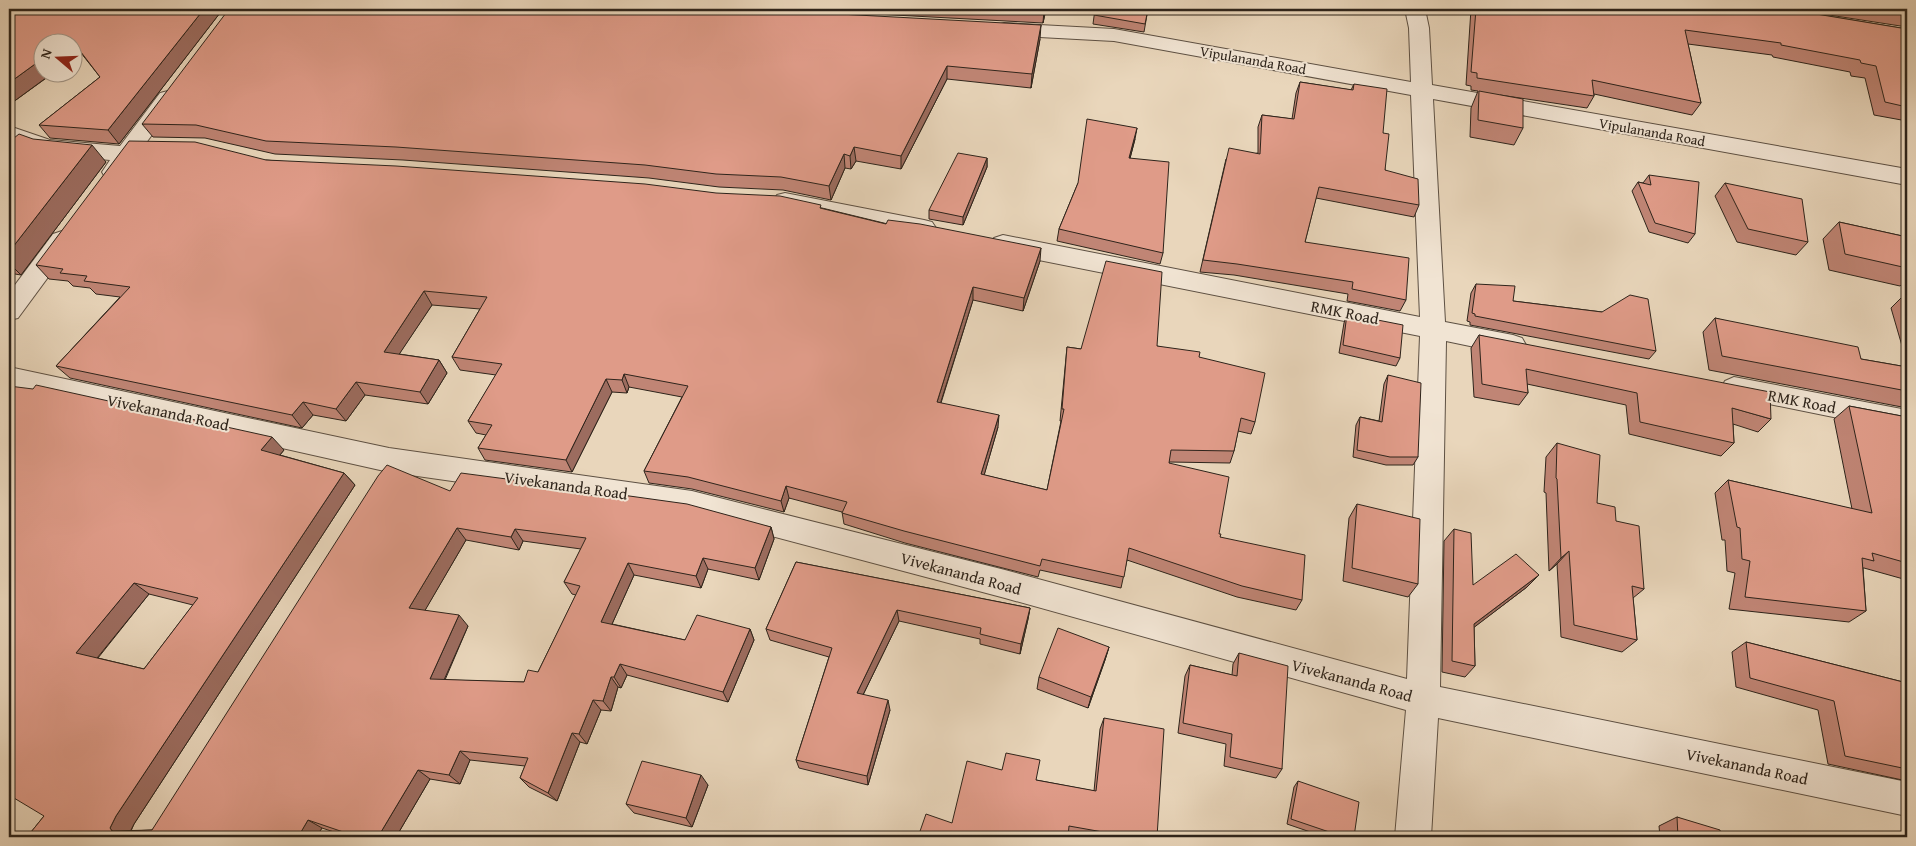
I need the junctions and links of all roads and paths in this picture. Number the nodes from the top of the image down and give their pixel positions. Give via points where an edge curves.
1 (1415, 9) edge
2 (987, 28) edge
3 (178, 85) edge
4 (1422, 92) junction
5 (9, 133) edge
6 (159, 146) edge
7 (129, 150) junction
8 (1907, 177) edge
9 (103, 185) edge
10 (774, 200) edge
11 (74, 224) edge
12 (948, 233) edge
13 (977, 239) edge
14 (9, 311) edge
15 (1433, 329) junction
16 (1539, 350) edge
17 (9, 377) edge
18 (1714, 384) edge
19 (1907, 421) edge
20 (1422, 699) junction
21 (1907, 799) edge
22 (1413, 837) edge

1 - 4 street
2 - 4 street, Vipulananda Road via 1114,35
3 - 7 street
4 - 8 street, Vipulananda Road
4 - 15 street
5 - 7 street via 48,147
6 - 7 street
7 - 9 street
10 - 12 street
11 - 14 street
13 - 15 street, RMK Road
15 - 16 street, RMK Road
15 - 20 street
17 - 20 street, Vivekananda Road via 381,472 692,503 1005,584
18 - 19 street, RMK Road
20 - 21 street, Vivekananda Road
20 - 22 street

